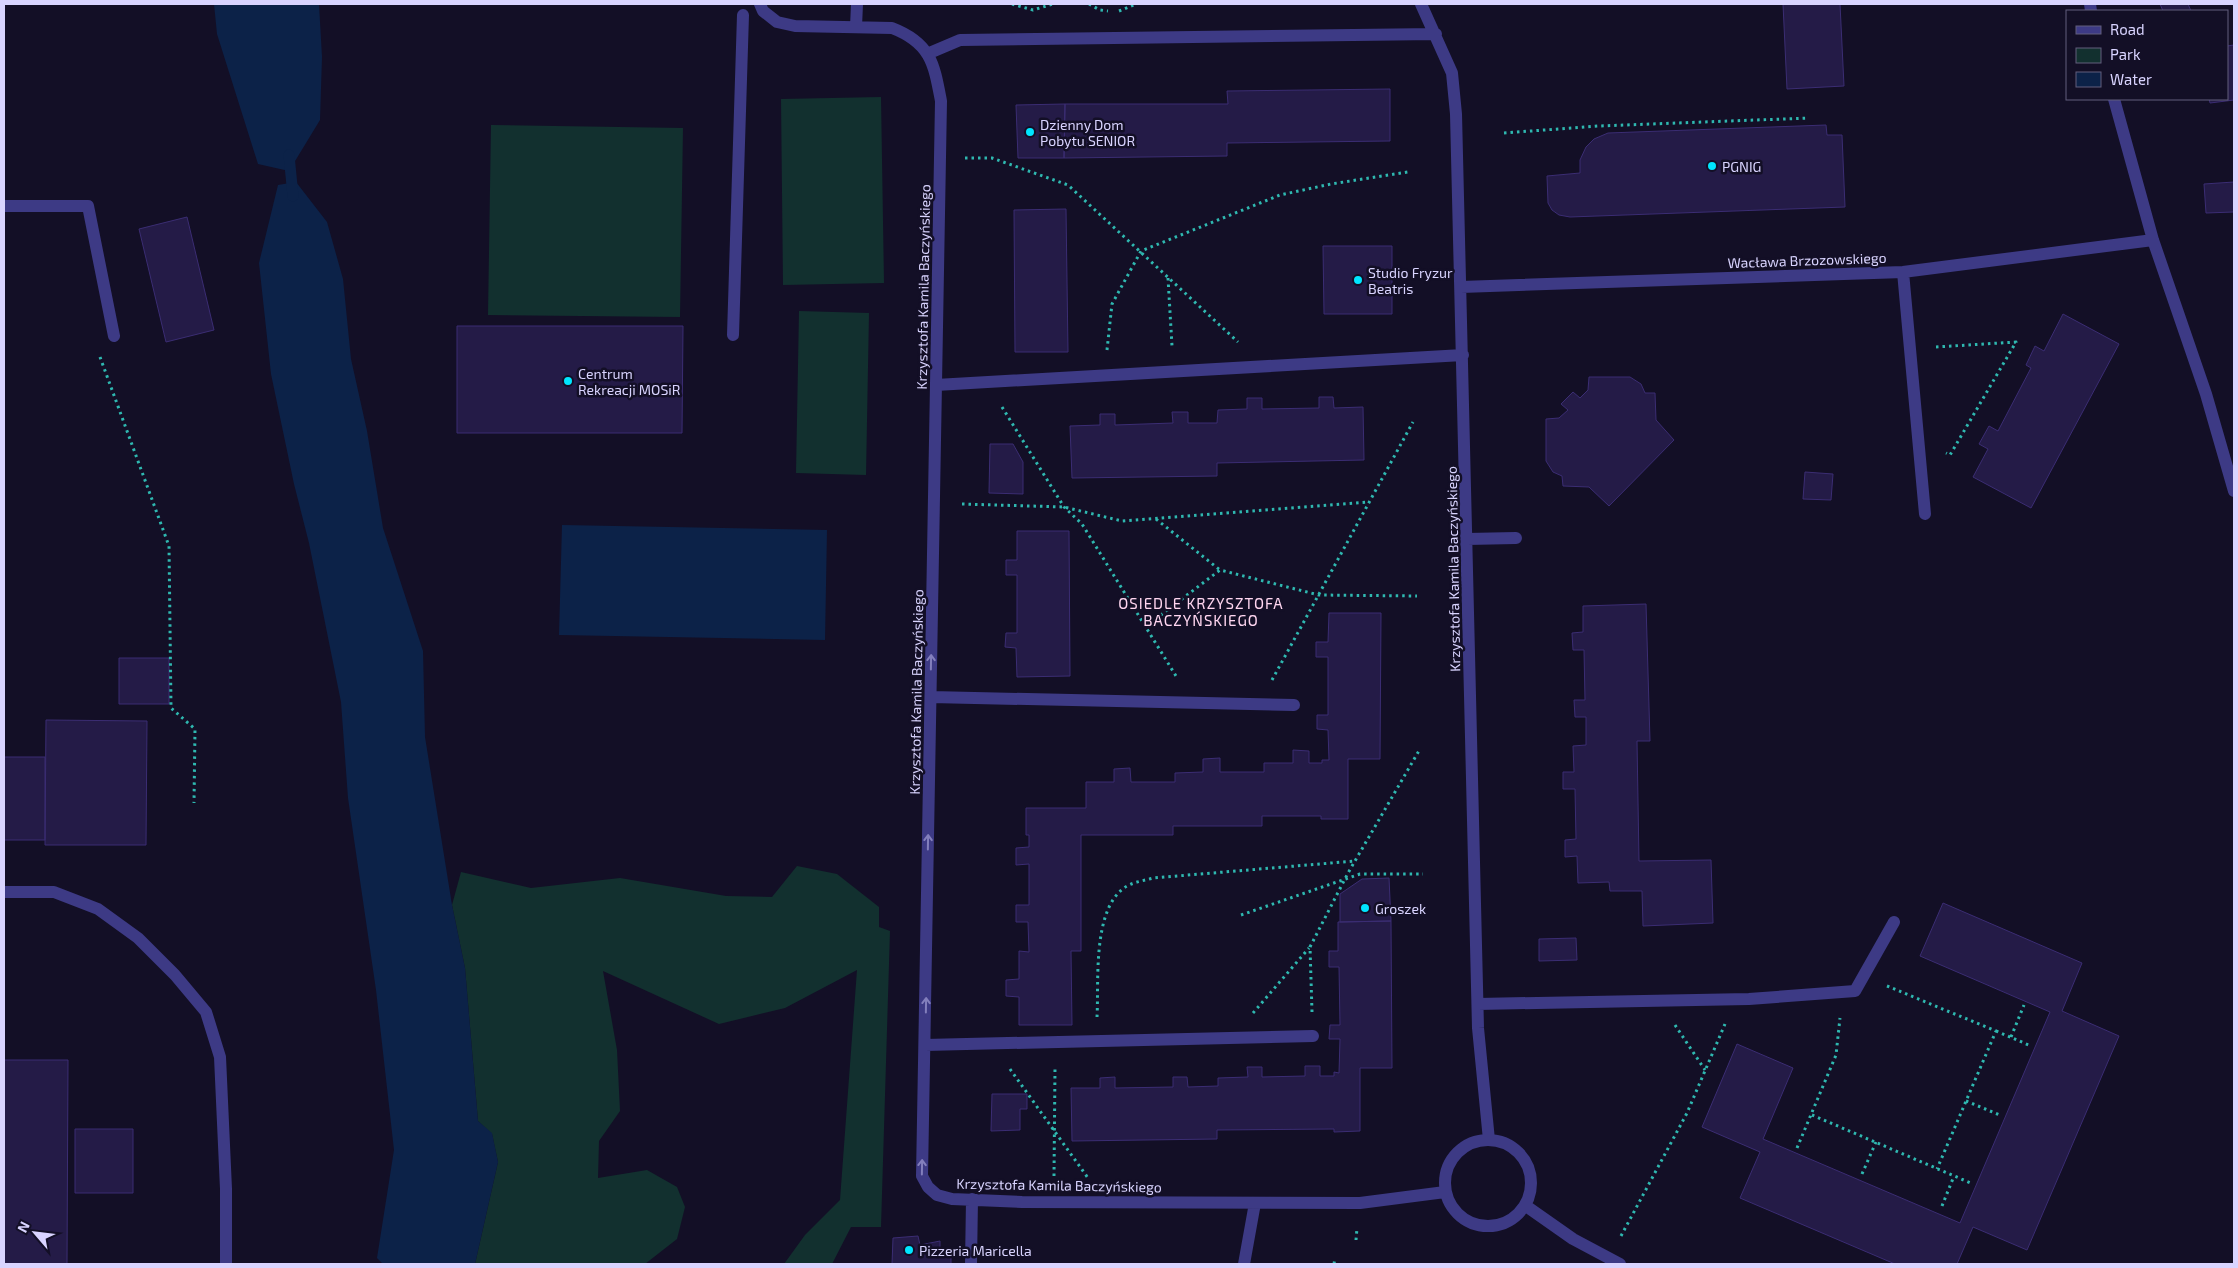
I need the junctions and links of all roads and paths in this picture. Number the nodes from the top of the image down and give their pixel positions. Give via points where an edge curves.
1 (760, 4) edge
2 (857, 4) edge
3 (1012, 4) edge
4 (1053, 4) edge
5 (1089, 4) edge
6 (1136, 4) edge
7 (1421, 4) edge
8 (1109, 11) dead end
9 (1118, 12) dead end
10 (743, 15) dead end
11 (856, 27) junction
12 (1436, 34) junction
13 (927, 54) junction
14 (2114, 100) edge
15 (1809, 118) dead end
16 (1504, 133) dead end
17 (962, 158) dead end
18 (1408, 172) dead end
19 (4, 206) edge
20 (2153, 240) junction
21 (1141, 251) junction
22 (1903, 272) junction
23 (1168, 277) junction
24 (1461, 287) junction
25 (733, 335) dead end
26 (114, 336) dead end
27 (1934, 338) dead end
28 (1935, 347) junction
29 (1463, 355) junction
30 (100, 356) dead end
31 (1935, 356) dead end
32 (1264, 366) junction
33 (1174, 372) junction
34 (1104, 375) junction
35 (986, 382) junction
36 (936, 385) junction
37 (1413, 422) dead end
38 (1942, 451) dead end
39 (2234, 491) edge
40 (1369, 502) junction
41 (962, 504) dead end
42 (1064, 507) junction
43 (1925, 514) dead end
44 (1156, 518) junction
45 (1516, 538) dead end
46 (1467, 539) junction
47 (1220, 570) junction
48 (1319, 595) junction
49 (1417, 596) dead end
50 (1145, 627) junction
51 (931, 697) junction
52 (1192, 702) junction
53 (1258, 704) junction
54 (1294, 704) dead end
55 (1420, 749) dead end
56 (194, 804) dead end
57 (1355, 862) junction
58 (1423, 874) dead end
59 (1344, 881) junction
60 (4, 892) edge
61 (1241, 915) dead end
62 (1894, 922) dead end
63 (1310, 947) junction
64 (1864, 976) junction
65 (1838, 992) junction
66 (1478, 1004) junction
67 (2024, 1005) dead end
68 (1727, 1019) dead end
69 (1673, 1021) dead end
70 (1996, 1031) junction
71 (1313, 1036) joint
72 (2011, 1037) junction
73 (1231, 1038) junction
74 (1096, 1041) junction
75 (1055, 1042) junction
76 (993, 1044) junction
77 (925, 1045) junction
78 (2031, 1046) dead end
79 (1705, 1071) junction
80 (1966, 1101) junction
81 (1812, 1115) junction
82 (2002, 1116) dead end
83 (1055, 1131) junction
84 (1489, 1140) junction
85 (1876, 1142) junction
86 (1797, 1148) dead end
87 (1937, 1168) junction
88 (1862, 1174) dead end
89 (1954, 1176) junction
90 (1054, 1181) dead end
91 (1090, 1181) dead end
92 (1973, 1184) dead end
93 (1445, 1192) junction
94 (972, 1199) junction
95 (1255, 1203) junction
96 (1526, 1206) junction
97 (1942, 1206) dead end
98 (1618, 1240) dead end
99 (1335, 1258) dead end
100 (226, 1264) edge
101 (971, 1264) edge
102 (1244, 1264) edge
103 (1334, 1264) edge
104 (1620, 1264) edge

1 - 11 street, Krzysztofa Kamila Baczyńskiego via 763,11 777,22 795,26
2 - 11 street
3 - 4 path via 1034,10
5 - 8 path
6 - 9 path
7 - 12 street, Krzysztofa Kamila Baczyńskiego
10 - 25 street
11 - 13 street, Krzysztofa Kamila Baczyńskiego via 899,30
12 - 13 street via 960,40
12 - 24 street, Krzysztofa Kamila Baczyńskiego via 1452,73
13 - 36 street, Krzysztofa Kamila Baczyńskiego via 933,61 941,101
14 - 20 street
15 - 16 path
17 - 21 path via 992,158 1068,185
18 - 21 path via 1280,195
19 - 26 street via 88,206
20 - 22 street, Wacława Brzozowskiego
20 - 39 street via 2206,394
21 - 23 path
21 - 34 path via 1112,304
22 - 24 street, Wacława Brzozowskiego
22 - 43 street
23 - 32 path
23 - 33 path
24 - 29 street, Krzysztofa Kamila Baczyńskiego
27 - 28 path
28 - 31 path
28 - 38 path via 2016,342 1950,455
29 - 32 street
29 - 46 street, Krzysztofa Kamila Baczyńskiego
30 - 56 path via 169,546 170,708 195,730
32 - 33 street
33 - 34 street
34 - 35 street
35 - 36 street
35 - 42 path
51 -> 36 street, Krzysztofa Kamila Baczyńskiego
37 - 40 path
40 - 44 path
40 - 48 path
41 - 42 path
42 - 44 path via 1122,521
42 - 50 path via 1082,524
44 - 47 path
45 - 46 street
46 - 66 street, Krzysztofa Kamila Baczyńskiego
47 - 48 path
47 - 50 path
48 - 49 path
48 - 53 path
50 - 52 path
51 - 52 street
77 -> 51 street, Krzysztofa Kamila Baczyńskiego
52 - 53 street
53 - 54 street
55 - 57 path
57 - 59 path
57 - 74 path via 1153,878 1122,890 1113,900 1103,926
58 - 59 path via 1360,874
59 - 61 path
59 - 63 path
60 - 100 street via 54,892 98,909 138,938 206,1012 220,1057
62 - 64 street
63 - 71 path
63 - 73 path
64 - 65 street via 1855,991
64 - 70 path
65 - 66 street via 1749,999
65 - 81 path via 1841,1025 1836,1055
66 - 84 street, Krzysztofa Kamila Baczyńskiego
67 - 72 path
68 - 79 path
69 - 79 path
70 - 72 path
70 - 80 path
71 - 73 street
72 - 78 path
73 - 74 street
74 - 75 street
75 - 76 street
75 - 83 path
76 - 77 street
76 - 83 path
94 -> 77 street, Krzysztofa Kamila Baczyńskiego via 937,1195 922,1176
79 - 98 path via 1660,1165
80 - 82 path
80 - 87 path
81 - 85 path
81 - 86 path
83 - 90 path
83 - 91 path
84 - 93 street via 1463,1148 1451,1161 1445,1176
84 - 96 street via 1511,1146 1522,1156 1531,1172 1531,1190
85 - 87 path
85 - 88 path
87 - 89 path
89 - 92 path
89 - 97 path
93 - 95 street, Krzysztofa Kamila Baczyńskiego via 1360,1203
93 - 96 street via 1456,1213 1483,1226 1500,1225
94 - 95 street, Krzysztofa Kamila Baczyńskiego
94 - 101 street
95 - 102 street
96 - 104 street via 1574,1239
99 - 103 path

